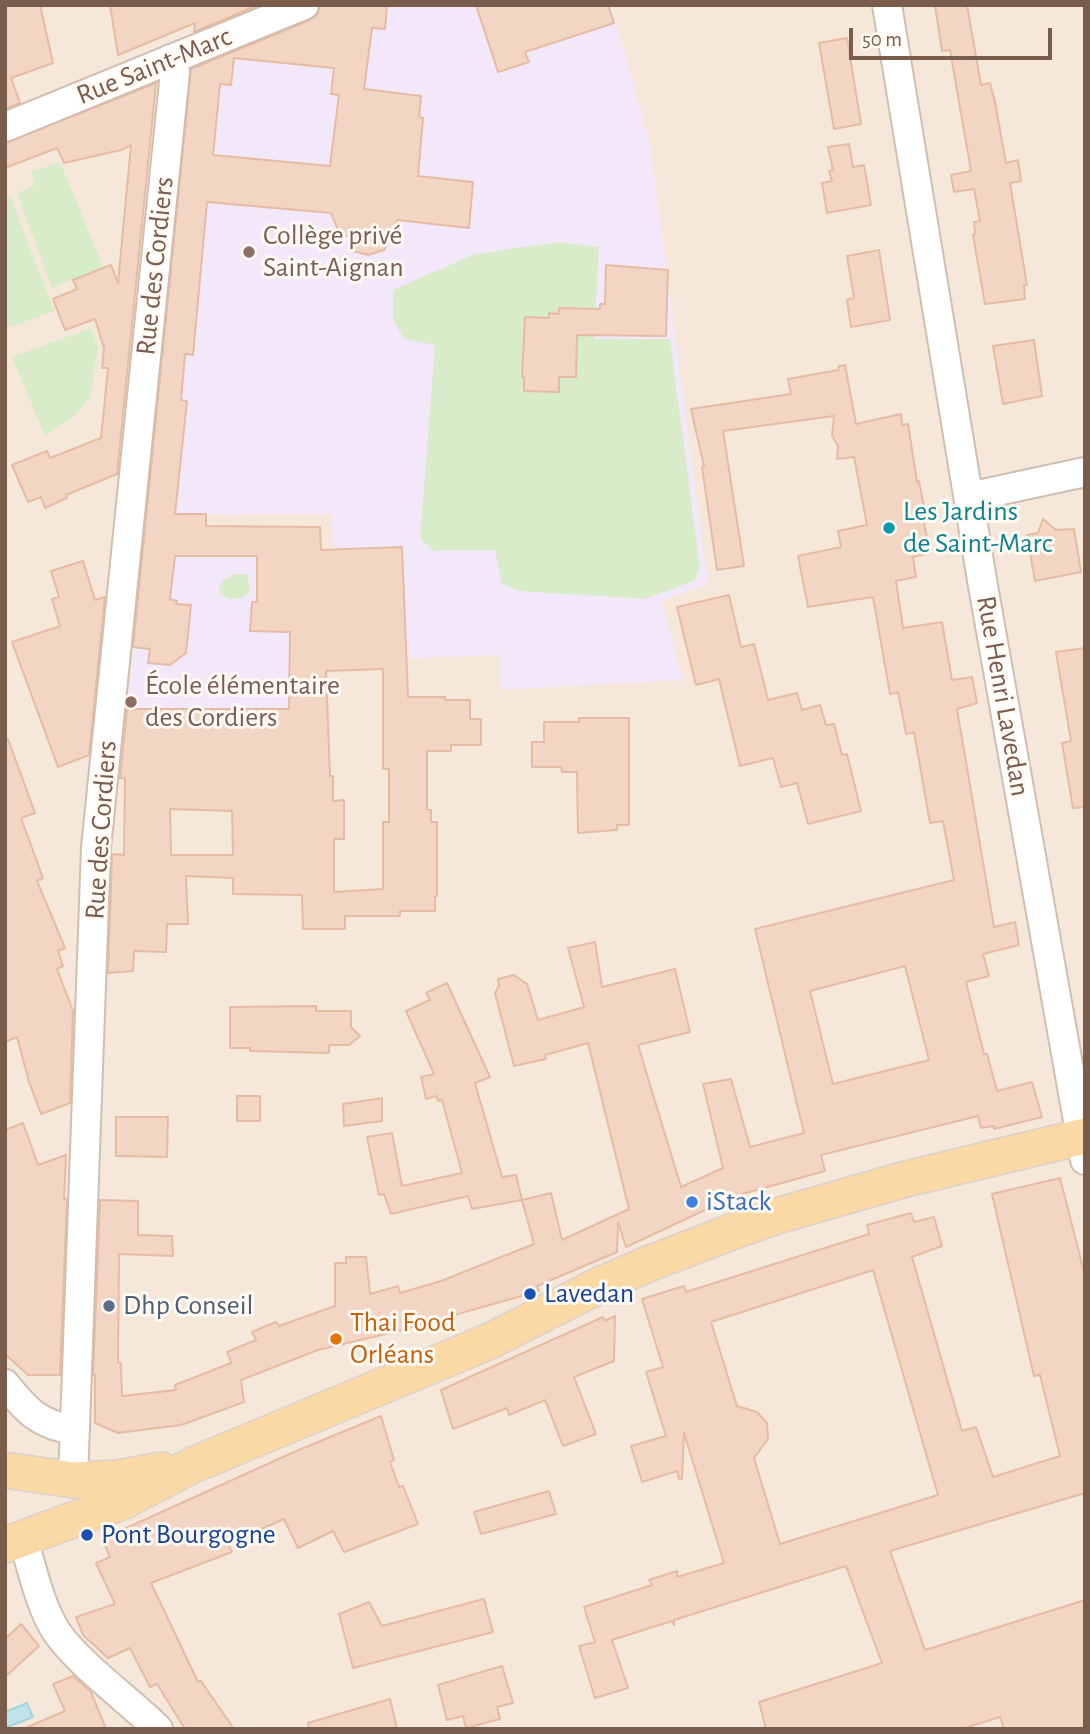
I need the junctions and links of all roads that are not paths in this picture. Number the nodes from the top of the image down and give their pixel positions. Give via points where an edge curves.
1 (304, 5) edge
2 (887, 5) edge
3 (170, 59) junction
4 (5, 127) edge
5 (1085, 472) edge
6 (969, 497) junction
7 (1083, 1144) edge
8 (5, 1384) edge
9 (75, 1430) junction
10 (193, 1465) junction
11 (5, 1470) edge
12 (73, 1480) junction
13 (14, 1542) edge
14 (158, 1729) edge

1 - 3 street, Rue Saint-Marc
2 - 6 street, Rue Henri Lavedan
3 - 4 street, Rue Saint-Marc
3 - 9 street, Rue des Cordiers via 175,72 96,848
5 - 6 street
6 - 7 street, Rue Henri Lavedan
7 - 10 main road via 906,1179 747,1227 600,1285 490,1341
8 - 9 street via 40,1420
9 - 12 street, Rue des Cordiers
10 - 12 main road
10 - 13 main road via 124,1501
11 - 12 main road
13 - 14 street via 56,1631

